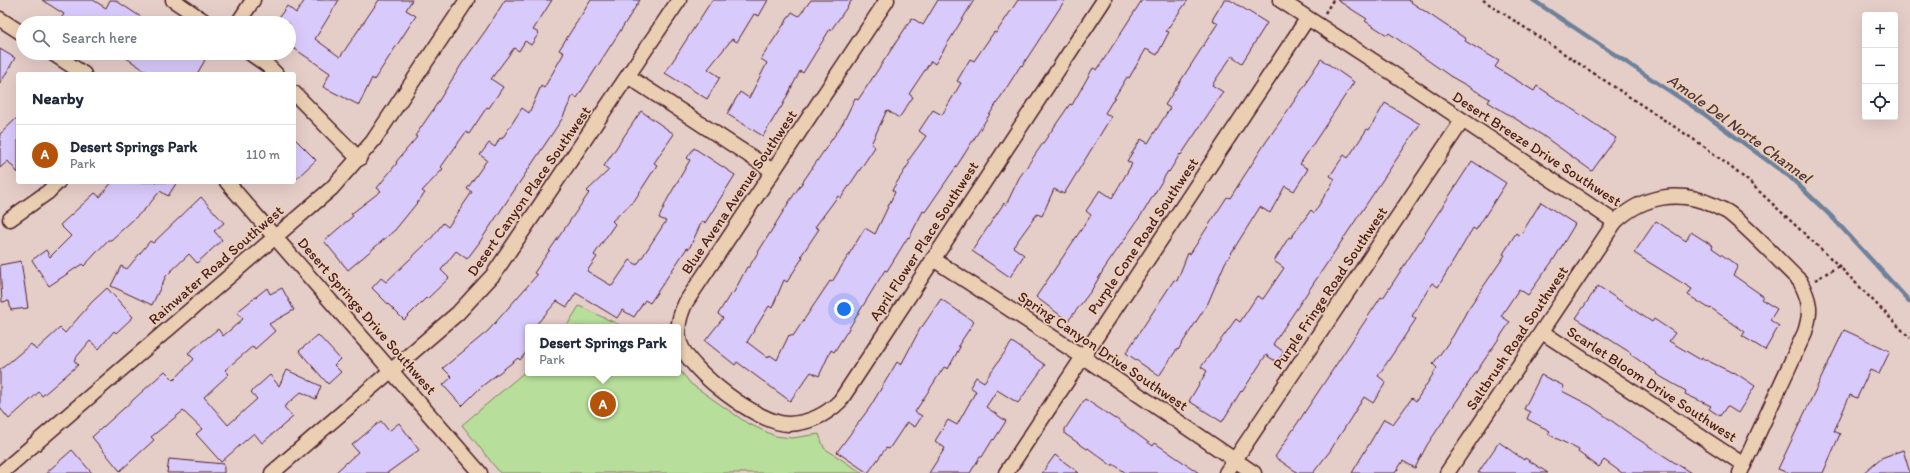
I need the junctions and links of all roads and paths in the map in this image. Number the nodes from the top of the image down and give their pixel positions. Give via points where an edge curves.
1 (173, 0) edge
2 (253, 0) edge
3 (467, 0) edge
4 (679, 0) edge
5 (886, 0) edge
6 (1104, 0) edge
7 (1280, 0) edge
8 (1483, 0) edge
9 (197, 16) edge
10 (243, 16) edge
11 (0, 19) edge
12 (1307, 19) junction
13 (16, 29) edge
14 (63, 60) edge
15 (260, 60) edge
16 (81, 72) edge
17 (274, 72) edge
18 (629, 76) junction
19 (296, 95) edge
20 (1462, 121) junction
21 (358, 159) junction
22 (773, 171) junction
23 (56, 184) edge
24 (230, 184) edge
25 (10, 218) dead end
26 (1615, 222) junction
27 (276, 236) junction
28 (933, 259) junction
29 (1839, 266) junction
30 (1800, 281) junction
31 (679, 324) edge
32 (1542, 332) junction
33 (1910, 338) edge
34 (681, 345) edge
35 (1083, 357) junction
36 (390, 371) junction
37 (733, 399) joint
38 (1234, 460) junction
39 (1742, 469) edge
40 (1, 473) edge
41 (272, 473) edge
42 (480, 473) edge
43 (1006, 473) edge
44 (1226, 473) edge
45 (1254, 473) edge
46 (1447, 473) edge

1 - 9 street
2 - 10 street
3 - 21 street, Rainwater Road Southwest via 373,141
4 - 18 street, Desert Canyon Place Southwest
5 - 22 street, Blue Avena Avenue Southwest
6 - 28 street, April Flower Place Southwest
7 - 12 street, Desert Breeze Drive Southwest
8 - 29 path via 1705,147 1746,180
11 - 13 street
12 - 20 street, Desert Breeze Drive Southwest
12 - 35 street, Purple Cone Road Southwest
14 - 16 street
15 - 17 street
18 - 22 street
18 - 36 street, Desert Canyon Place Southwest via 493,275 458,313
19 - 21 street
20 - 26 street, Desert Breeze Drive Southwest
20 - 38 street, Purple Fringe Road Southwest
21 - 27 street, Rainwater Road Southwest via 332,188
22 - 31 street, Blue Avena Avenue Southwest via 686,302 680,313
23 - 25 street
24 - 27 street, Desert Springs Drive Southwest
26 - 30 street, Desert Breeze Drive Southwest via 1625,212 1659,197 1681,196 1700,199 1728,212
26 - 32 street, Saltbrush Road Southwest
27 - 36 street, Desert Springs Drive Southwest
27 - 40 street, Rainwater Road Southwest
28 - 35 street, Spring Canyon Drive Southwest
28 - 37 street, April Flower Place Southwest via 840,401 828,413 806,422 787,424 764,418
29 - 30 path via 1814,280
29 - 33 path
30 - 39 street, Desert Breeze Drive Southwest via 1810,310 1805,332
32 - 39 street, Scarlet Bloom Drive Southwest
32 - 46 street, Saltbrush Road Southwest
34 - 37 street, Blue Avena Avenue Southwest via 696,369
35 - 38 street, Spring Canyon Drive Southwest
35 - 43 street, Purple Cone Road Southwest
36 - 41 street, Desert Canyon Place Southwest
36 - 42 street, Desert Springs Drive Southwest
38 - 44 street, Purple Fringe Road Southwest
38 - 45 street, Spring Canyon Drive Southwest

